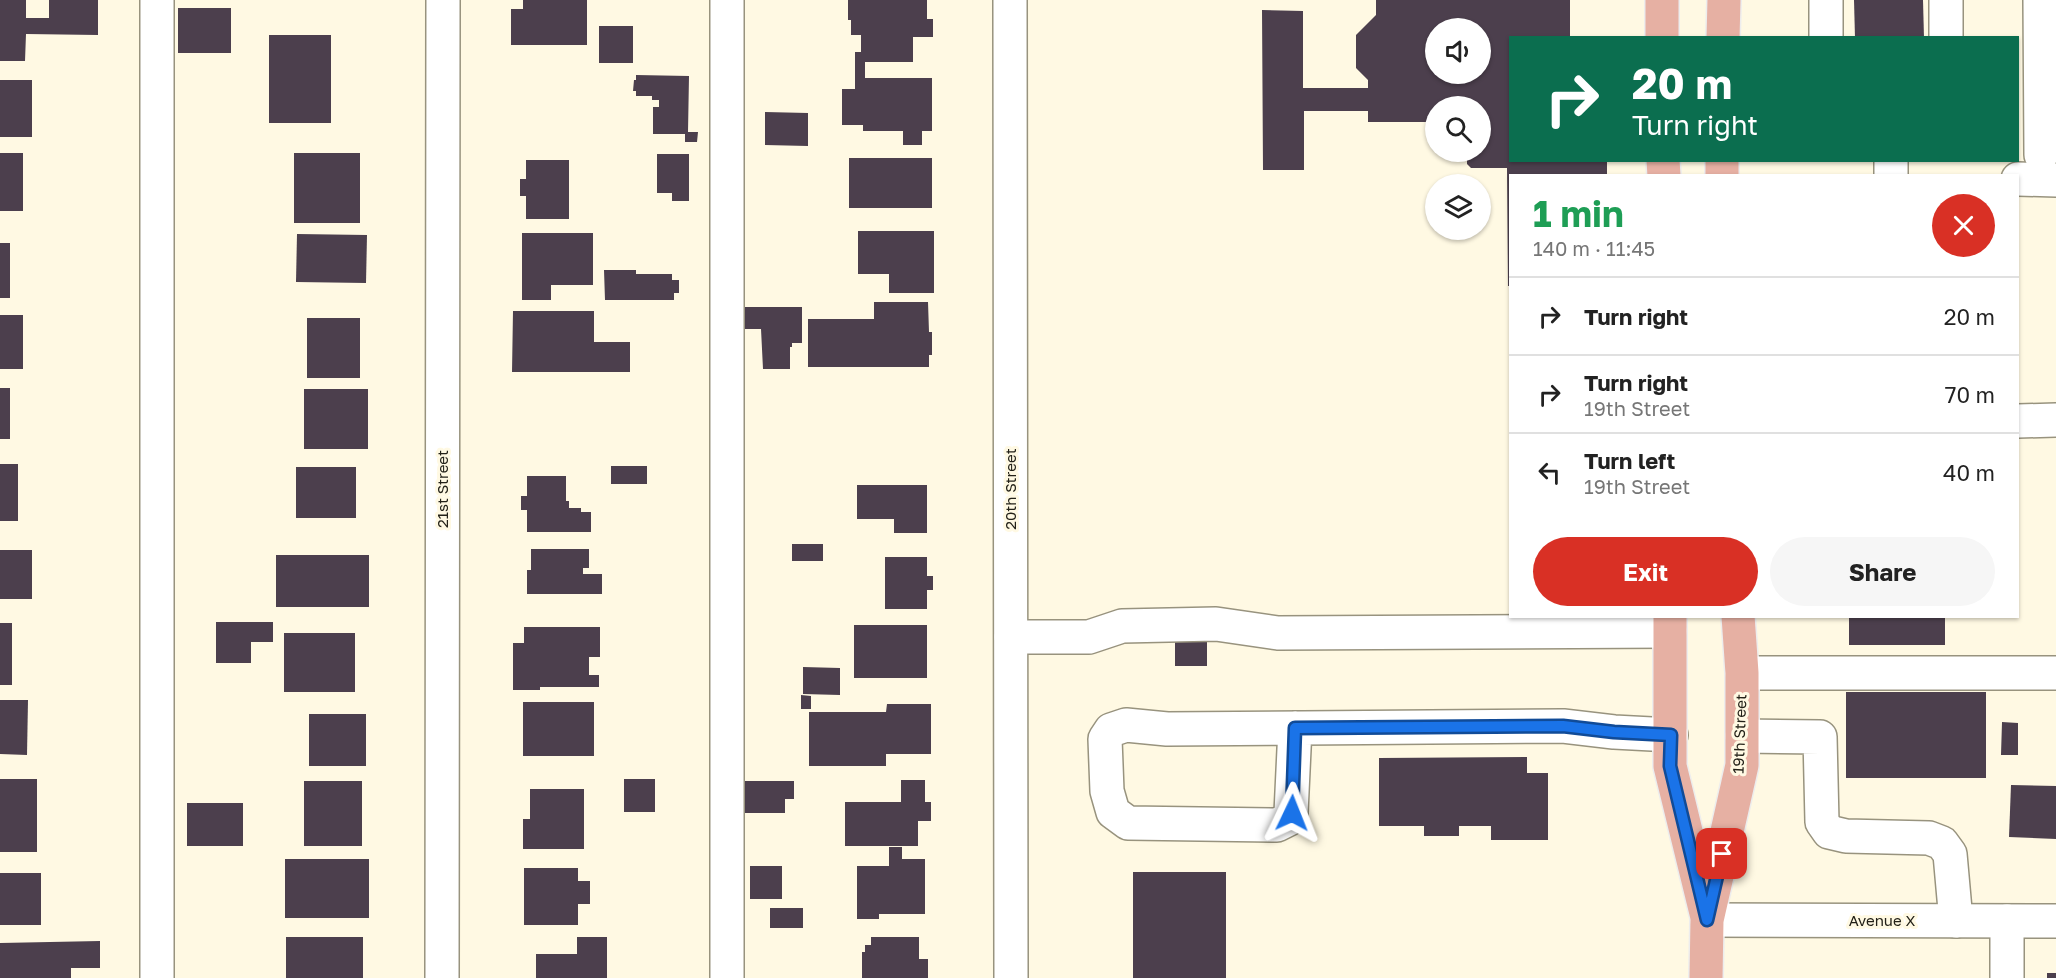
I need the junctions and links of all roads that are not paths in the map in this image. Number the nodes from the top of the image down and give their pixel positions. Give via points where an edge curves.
1 (157, 0) edge
2 (443, 0) edge
3 (727, 0) edge
4 (1010, 0) edge
5 (1662, 0) edge
6 (1724, 0) edge
7 (1826, 0) edge
8 (1946, 0) edge
9 (2040, 0) edge
10 (1662, 36) edge
11 (1723, 36) edge
12 (1826, 36) edge
13 (1946, 36) edge
14 (2043, 161) edge
15 (2019, 178) edge
16 (2019, 420) edge
17 (2056, 420) edge
18 (1738, 618) edge
19 (1670, 624) edge
20 (1011, 637) junction
21 (1742, 673) junction
22 (2056, 673) edge
23 (1295, 728) junction
24 (1671, 735) junction
25 (1742, 736) junction
26 (1707, 920) junction
27 (1956, 921) junction
28 (2007, 921) junction
29 (2056, 921) edge
30 (157, 978) edge
31 (442, 978) edge
32 (727, 978) edge
33 (1011, 978) edge
34 (1706, 978) edge
35 (2007, 978) edge

1 - 30 street
2 - 31 street, 21st Street
3 - 32 street
4 - 20 street, 20th Street
5 - 10 main road
6 - 11 main road
7 - 12 street
8 - 13 street
9 - 14 street
14 - 15 street
16 - 17 street
18 - 21 main road, 19th Street
19 - 20 street via 1278,633 1216,624 1122,626 1089,637
19 - 24 main road, 19th Street
20 - 33 street, 20th Street
21 - 22 street
21 - 25 main road, 19th Street
23 - 23 street via 1126,726 1111,730 1105,739 1107,791 1113,812 1128,823 1277,825 1292,813
23 - 24 street via 1563,726
24 - 26 main road, 19th Street via 1670,766
25 - 26 main road, 19th Street via 1742,765
25 - 27 street via 1820,737 1822,822 1829,832 1929,838 1942,843 1950,854
26 - 27 street, Avenue X
26 - 34 main road, 19th Street
27 - 28 street, Avenue X
28 - 29 street, Avenue X
28 - 35 street

